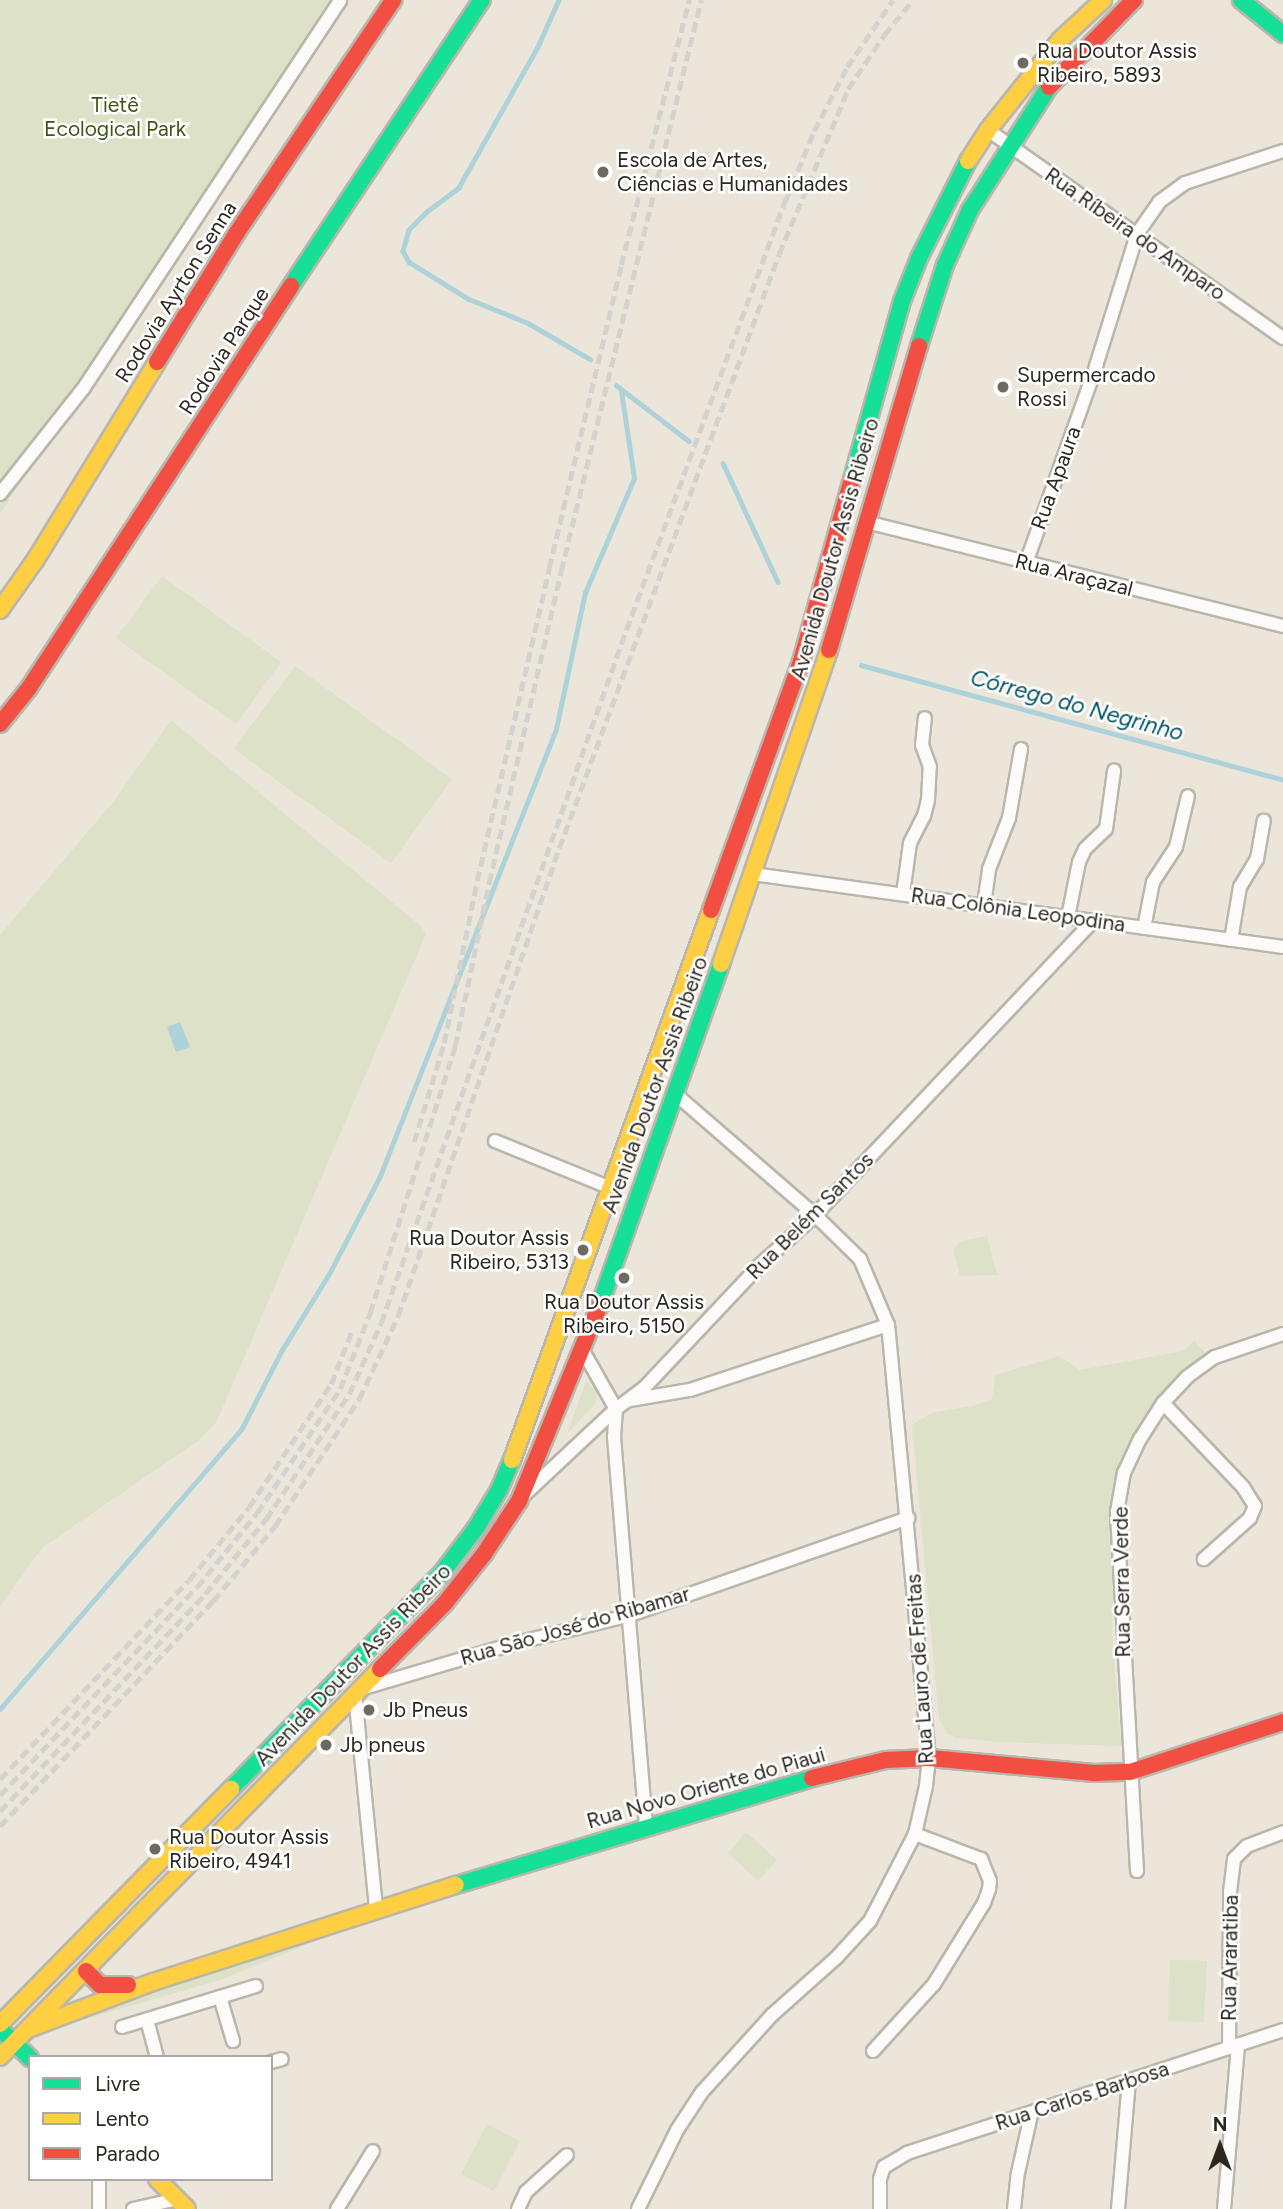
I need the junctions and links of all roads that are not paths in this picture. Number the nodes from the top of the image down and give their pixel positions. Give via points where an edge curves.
1 (340, 0) edge
2 (393, 0) edge
3 (482, 0) edge
4 (1103, 0) edge
5 (1134, 0) edge
6 (1241, 0) edge
7 (1283, 34) edge
8 (988, 130) junction
9 (1009, 146) junction
10 (1283, 151) edge
11 (1137, 234) junction
12 (1283, 338) edge
13 (0, 494) edge
14 (866, 522) junction
15 (1026, 563) junction
16 (0, 610) edge
17 (1283, 626) edge
18 (925, 718) dead end
19 (0, 724) edge
20 (1021, 749) dead end
21 (1114, 771) dead end
22 (1188, 796) dead end
23 (1264, 821) dead end
24 (753, 874) junction
25 (903, 894) junction
26 (984, 905) junction
27 (1068, 917) junction
28 (1092, 922) junction
29 (1144, 928) junction
30 (1231, 940) junction
31 (1283, 947) edge
32 (674, 1093) junction
33 (495, 1142) dead end
34 (611, 1188) junction
35 (815, 1215) junction
36 (888, 1325) junction
37 (1283, 1334) edge
38 (583, 1351) junction
39 (630, 1401) junction
40 (1163, 1403) junction
41 (616, 1409) junction
42 (519, 1500) junction
43 (908, 1518) junction
44 (1204, 1559) dead end
45 (627, 1616) junction
46 (358, 1692) junction
47 (1283, 1722) edge
48 (929, 1758) junction
49 (1130, 1772) junction
50 (646, 1827) junction
51 (1283, 1832) edge
52 (915, 1834) junction
53 (1137, 1871) dead end
54 (376, 1909) junction
55 (86, 1971) junction
56 (153, 1982) junction
57 (256, 1986) dead end
58 (220, 1997) junction
59 (147, 2020) junction
60 (0, 2024) edge
61 (122, 2027) dead end
62 (0, 2029) edge
63 (28, 2029) junction
64 (1283, 2030) edge
65 (233, 2041) dead end
66 (14, 2043) junction
67 (1234, 2047) junction
68 (873, 2051) dead end
69 (156, 2055) edge
70 (28, 2056) edge
71 (0, 2057) edge
72 (1129, 2080) junction
73 (1031, 2115) junction
74 (373, 2151) dead end
75 (567, 2155) dead end
76 (99, 2181) edge
77 (159, 2181) edge
78 (182, 2204) edge
79 (99, 2209) edge
80 (133, 2209) edge
81 (337, 2209) edge
82 (518, 2209) edge
83 (638, 2209) edge
84 (880, 2209) edge
85 (1014, 2209) edge
86 (1118, 2209) edge
87 (1224, 2209) edge

1 - 13 street via 83,389
2 - 16 main road, Rodovia Ayrton Senna via 236,234
3 - 19 main road, Rodovia Parque via 29,688
4 - 8 main road, Avenida Doutor Assis Ribeiro via 1060,40
5 - 9 main road, Avenida Doutor Assis Ribeiro via 1049,87
6 - 7 main road
8 - 9 street, Rua Ríbeira do Amparo
8 - 34 main road, Avenida Doutor Assis Ribeiro via 958,176 902,301 802,658
9 - 11 street, Rua Ríbeira do Amparo
9 - 14 main road, Avenida Doutor Assis Ribeiro via 970,210 945,265
10 - 11 street, Rua Apaura via 1185,183 1160,202
11 - 12 street, Rua Ríbeira do Amparo
11 - 15 street, Rua Apaura
14 - 15 street, Rua Araçazal
14 - 24 main road, Avenida Doutor Assis Ribeiro via 824,667
15 - 17 street, Rua Araçazal
18 - 25 street via 922,745 930,767 928,800 910,844
20 - 26 street via 1009,818 989,869
21 - 27 street via 1107,829 1085,849 1079,862
22 - 29 street via 1175,847 1153,882
23 - 30 street via 1257,859 1240,887
24 - 25 street, Rua Colônia Leopodina
24 - 32 main road, Avenida Doutor Assis Ribeiro
25 - 26 street, Rua Colônia Leopodina
26 - 27 street, Rua Colônia Leopodina
27 - 28 street, Rua Colônia Leopodina
28 - 29 street, Rua Colônia Leopodina
28 - 35 street, Rua Belém Santos
29 - 30 street, Rua Colônia Leopodina
30 - 31 street, Rua Colônia Leopodina
32 - 35 street, Rua Lauro de Freitas
32 - 38 main road, Avenida Doutor Assis Ribeiro
33 - 34 street
34 - 60 main road, Avenida Doutor Assis Ribeiro via 524,1431 499,1490 476,1528 441,1574
35 - 36 street, Rua Lauro de Freitas via 860,1259
35 - 39 street, Rua Belém Santos via 759,1266
36 - 39 street via 690,1390
36 - 43 street, Rua Lauro de Freitas
37 - 40 street, Rua Serra Verde via 1214,1357
38 - 41 street
38 - 42 main road, Avenida Doutor Assis Ribeiro
39 - 41 street, Rua Belém Santos
40 - 44 street via 1243,1487 1255,1506 1250,1518
40 - 49 street, Rua Serra Verde via 1124,1473 1117,1511
41 - 42 street, Rua Belém Santos
41 - 45 street
42 - 46 main road, Avenida Doutor Assis Ribeiro via 445,1603
43 - 45 street, Rua São José do Ribamar
43 - 48 street, Rua Lauro de Freitas
45 - 46 street, Rua São José do Ribamar via 516,1643
45 - 50 street
46 - 54 street
46 - 55 main road, Avenida Doutor Assis Ribeiro
47 - 49 main road, Rua Novo Oriente do Piaui
48 - 49 main road, Rua Novo Oriente do Piaui
48 - 50 main road, Rua Novo Oriente do Piaui via 886,1760
48 - 52 street, Rua Lauro de Freitas
49 - 53 street, Rua Serra Verde
50 - 54 main road, Rua Novo Oriente do Piaui
51 - 67 street, Rua Araratiba via 1237,1852 1232,1869
52 - 68 street via 981,1859 989,1889 934,1984
52 - 83 street, Rua Lauro de Freitas via 870,1921 772,2015 702,2092 677,2130
54 - 56 main road, Rua Novo Oriente do Piaui
55 - 56 main road, Rua Novo Oriente do Piaui via 100,1985
55 - 63 main road, Avenida Doutor Assis Ribeiro
56 - 63 main road, Rua Novo Oriente do Piaui
57 - 58 street
58 - 59 street
58 - 65 street
59 - 61 street
59 - 69 street
62 - 66 main road
63 - 66 main road, Avenida Doutor Assis Ribeiro
64 - 67 street, Rua Carlos Barbosa
66 - 70 main road
66 - 71 main road, Avenida Doutor Assis Ribeiro
67 - 72 street, Rua Carlos Barbosa
67 - 87 street, Rua Araratiba
72 - 73 street, Rua Carlos Barbosa
72 - 86 street
73 - 84 street, Rua Carlos Barbosa via 907,2153 884,2167
73 - 85 street
74 - 81 street
75 - 82 street via 526,2192
76 - 79 street
77 - 78 main road
78 - 80 street

